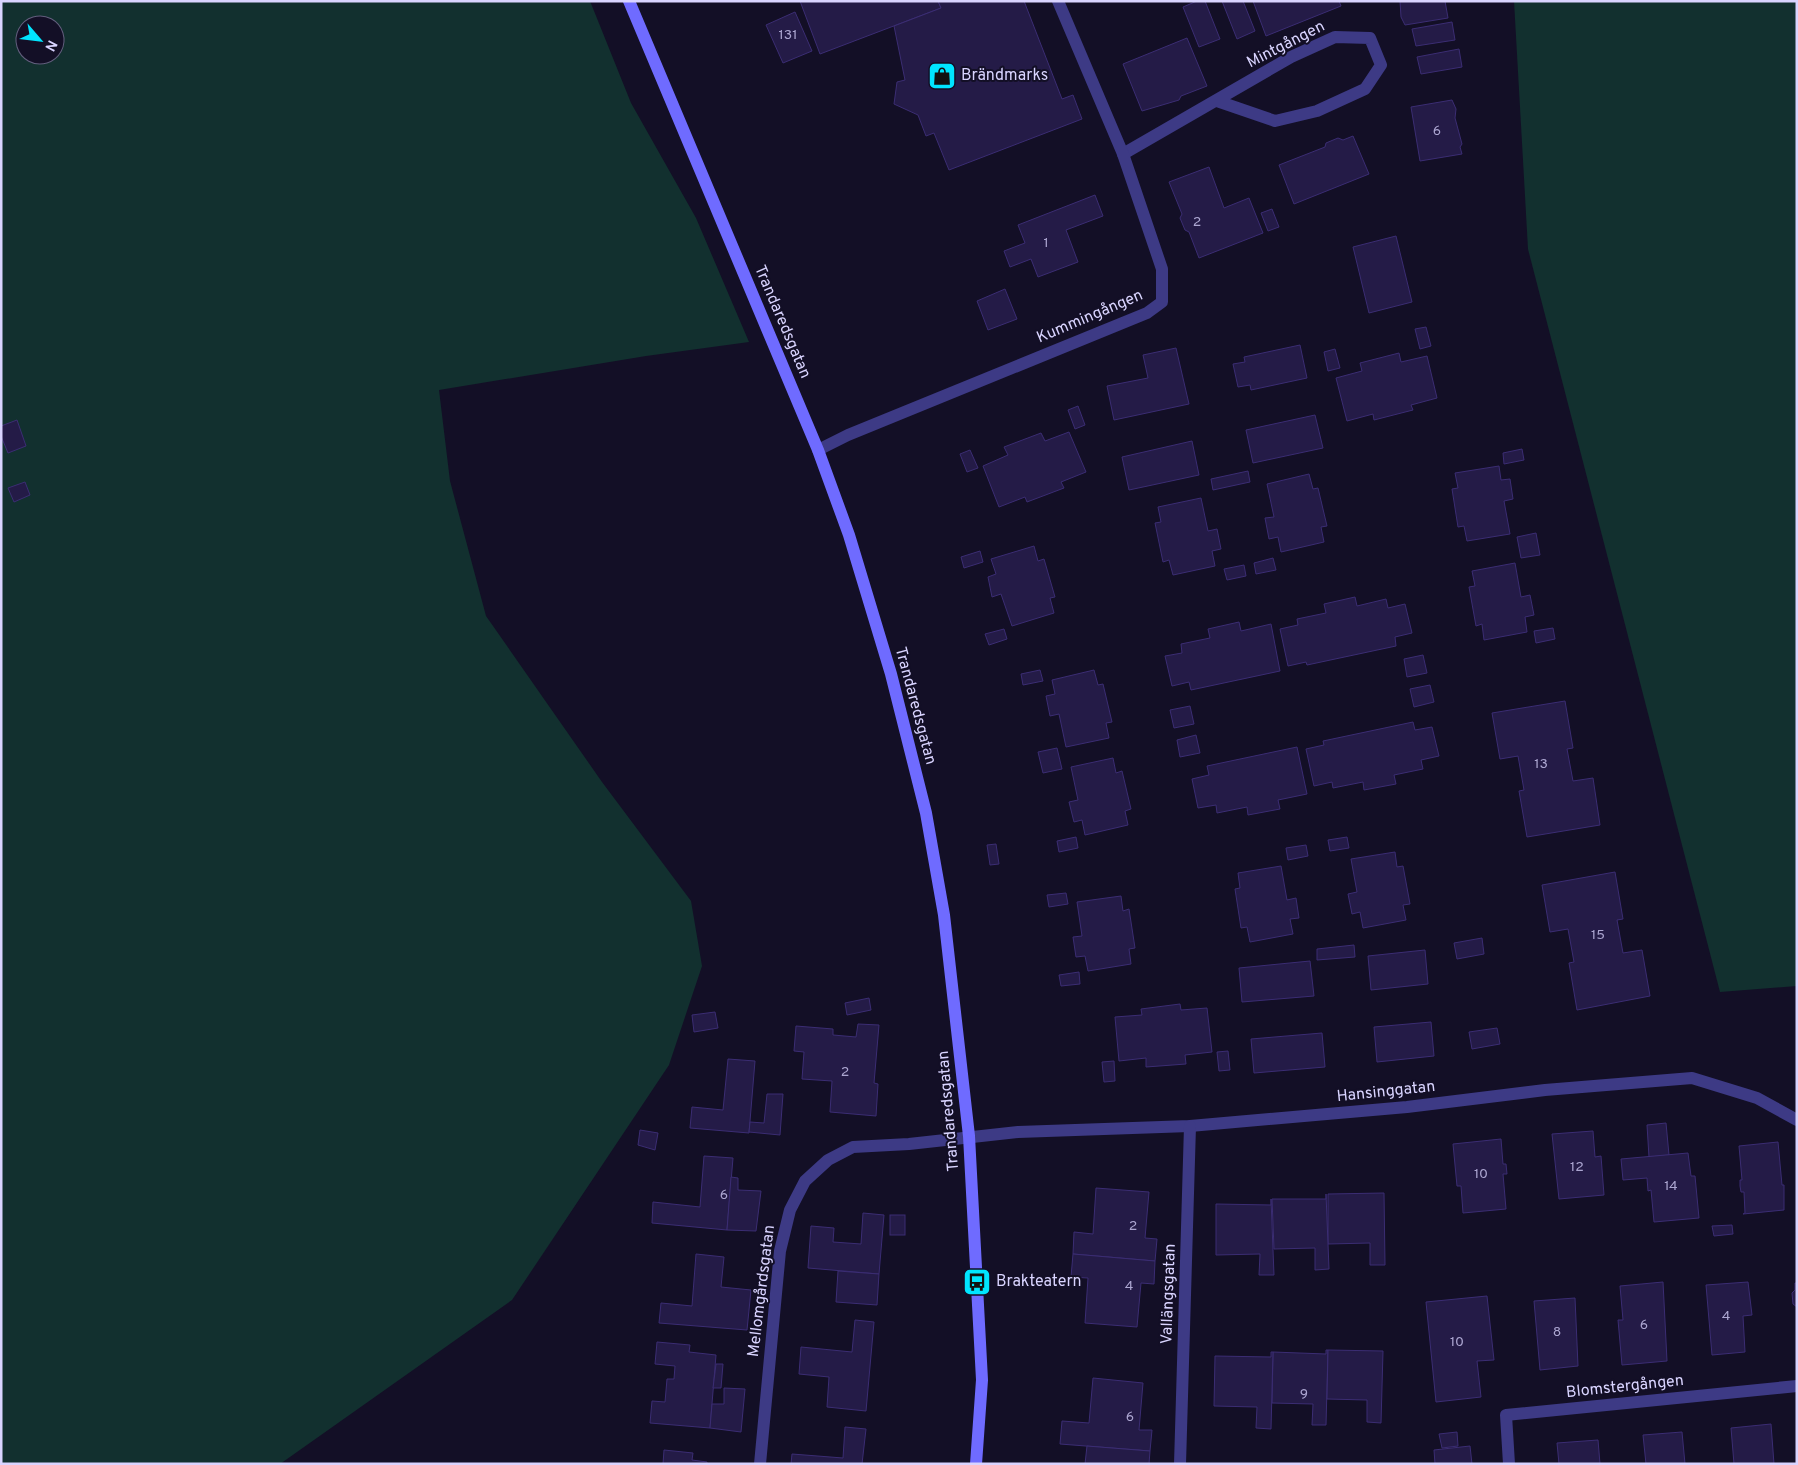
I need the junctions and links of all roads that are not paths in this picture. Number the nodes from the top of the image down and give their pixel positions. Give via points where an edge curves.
1 (629, 1) edge
2 (1058, 1) edge
3 (1218, 101) junction
4 (1123, 154) junction
5 (818, 450) junction
6 (1797, 1120) edge
7 (1190, 1126) junction
8 (969, 1136) junction
9 (1797, 1386) edge
10 (760, 1464) edge
11 (976, 1464) edge
12 (1180, 1464) edge
13 (1509, 1464) edge

1 - 5 street, Trandaredsgatan
2 - 4 street, Kummingången
3 - 3 street, Mintgången via 1291,57 1335,37 1370,38 1381,65 1365,89 1317,111 1276,121
3 - 4 street, Mintgången
4 - 5 street, Kummingången via 1162,269 1162,302 1147,313
5 - 8 street, Trandaredsgatan via 849,535 891,674 926,813 944,916
6 - 7 street, Hansinggatan via 1757,1098 1692,1078
7 - 8 street, Hansinggatan
7 - 12 street, Vallängsgatan
8 - 10 street, Mellomgårdsgatan via 853,1147 828,1160 805,1181 790,1210 780,1251
8 - 11 street, Trandaredsgatan via 982,1380
9 - 13 street, Blomstergången via 1506,1415

